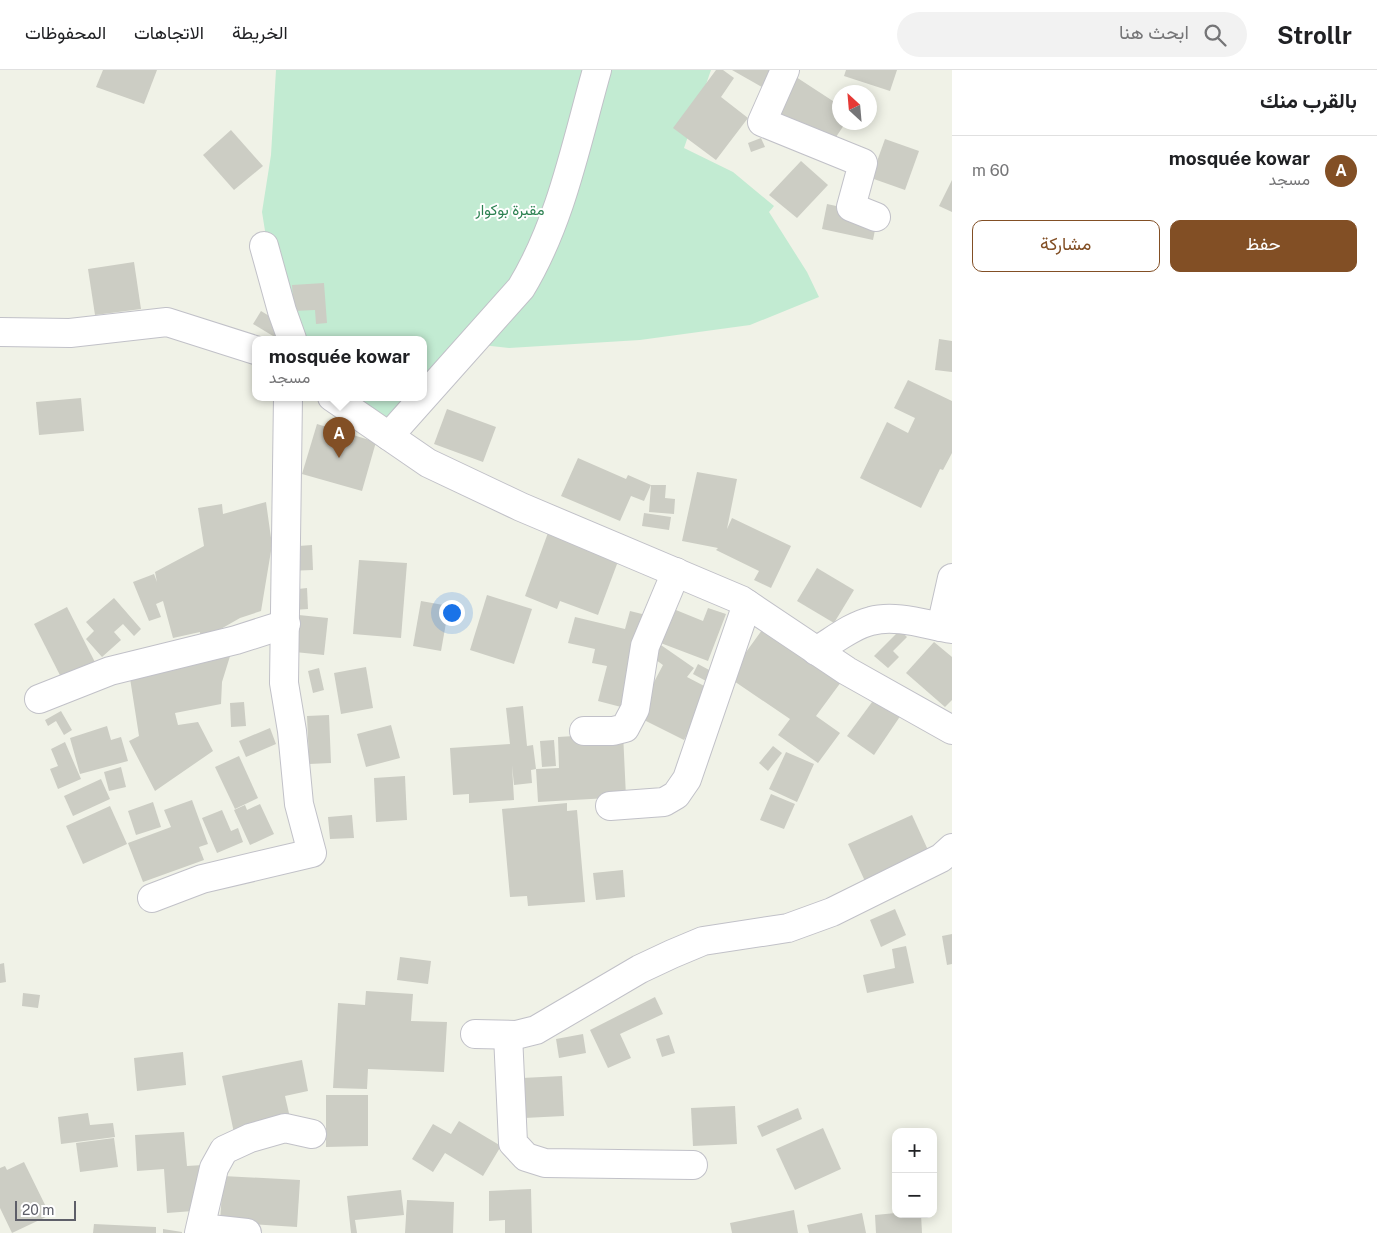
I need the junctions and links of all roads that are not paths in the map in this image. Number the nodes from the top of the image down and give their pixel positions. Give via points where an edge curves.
1 (597, 70) edge
2 (784, 70) edge
3 (876, 217) dead end
4 (264, 246) dead end
5 (0, 332) edge
6 (291, 336) edge
7 (252, 349) edge
8 (427, 393) edge
9 (288, 401) edge
10 (338, 401) edge
11 (420, 401) edge
12 (389, 436) junction
13 (676, 572) junction
14 (952, 578) edge
15 (747, 604) junction
16 (286, 624) junction
17 (946, 628) edge
18 (816, 651) junction
19 (39, 699) dead end
20 (584, 730) dead end
21 (952, 730) edge
22 (610, 806) dead end
23 (952, 848) edge
24 (152, 898) dead end
25 (475, 1034) dead end
26 (508, 1035) junction
27 (312, 1134) dead end
28 (693, 1165) dead end
29 (200, 1230) edge
30 (247, 1233) edge

1 - 8 street via 551,229 537,262 521,288
2 - 3 street via 762,122 863,163 851,207
4 - 6 street
5 - 7 street via 70,333 167,322
9 - 16 street
10 - 12 street
11 - 12 street
12 - 13 street via 428,463 513,504
13 - 15 street
13 - 20 street via 646,646 635,709 626,728
14 - 17 street
15 - 18 street
15 - 22 street via 687,779 676,795 664,802
16 - 19 street via 236,640 110,671
16 - 24 street via 284,683 298,804 312,853 202,879
17 - 18 street via 894,619 872,620
18 - 21 street via 847,672
23 - 26 street via 942,858 832,912 788,928 703,941 640,968 536,1030
25 - 26 street
26 - 28 street via 513,1143 526,1157 545,1163
27 - 29 street via 285,1128 224,1150 214,1168
29 - 30 street

